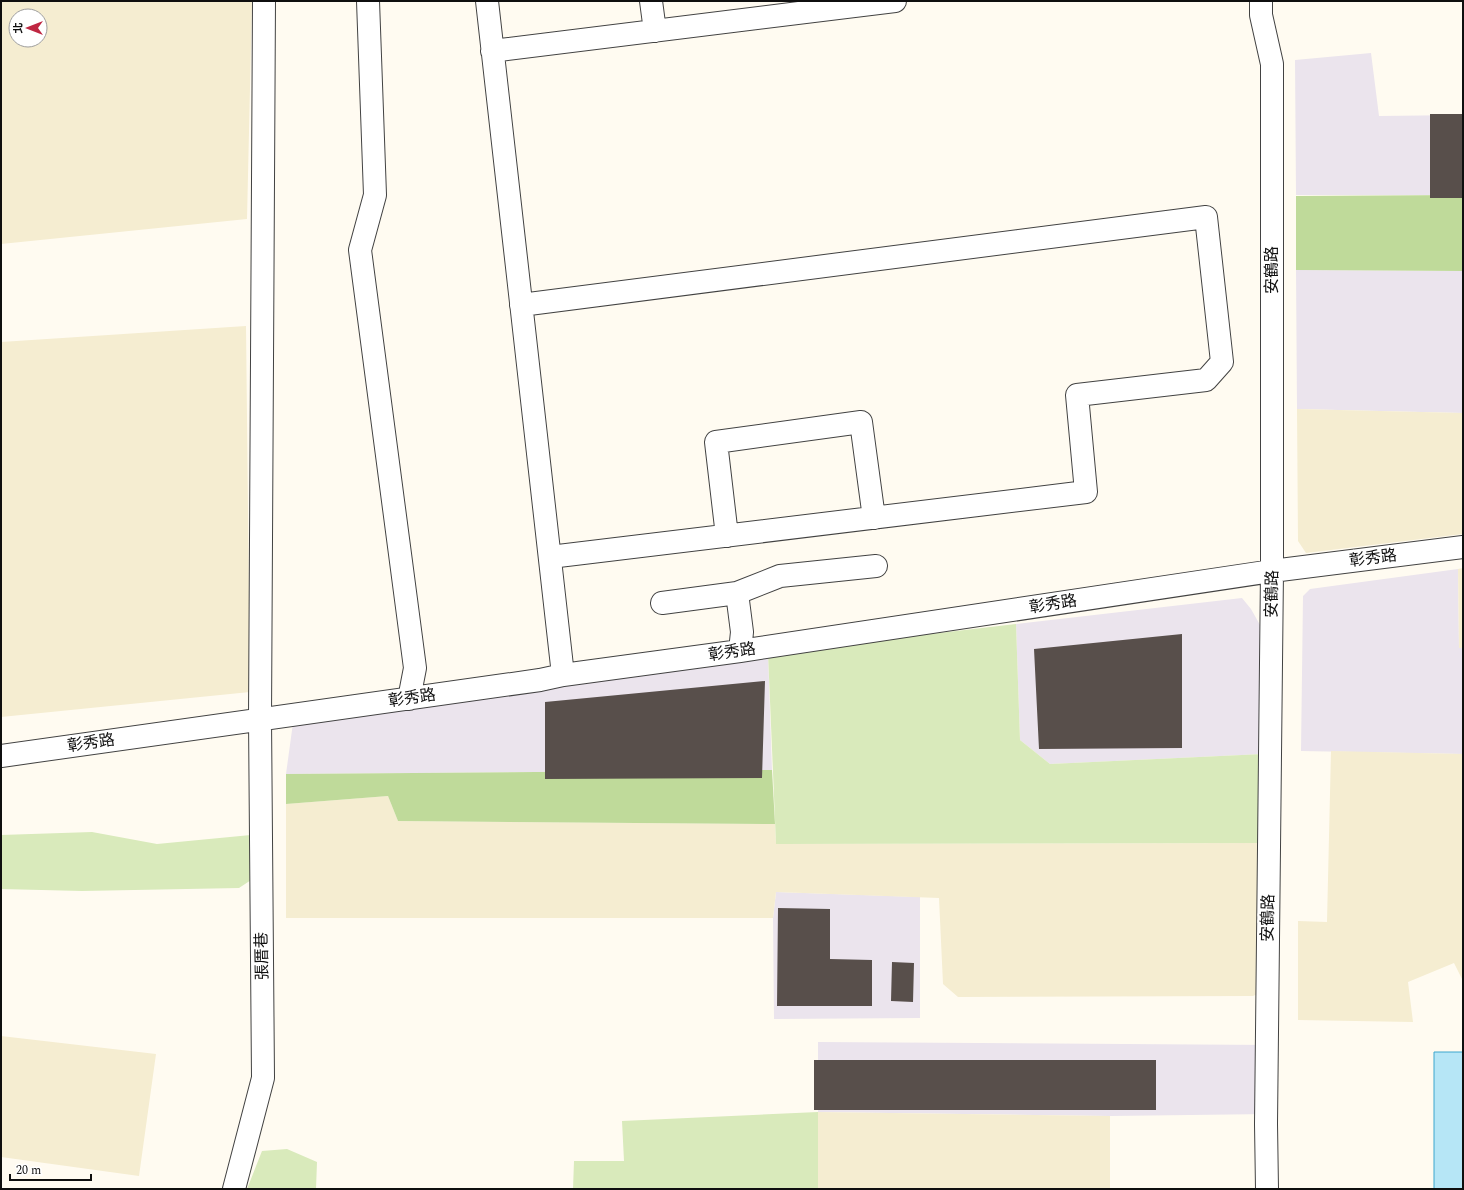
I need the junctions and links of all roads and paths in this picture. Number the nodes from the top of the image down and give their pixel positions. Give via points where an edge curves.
1 (264, 1) edge
2 (368, 1) edge
3 (487, 1) edge
4 (651, 1) edge
5 (895, 1) edge
6 (1261, 1) edge
7 (840, 4) edge
8 (655, 31) junction
9 (492, 51) junction
10 (521, 305) junction
11 (874, 518) junction
12 (727, 536) junction
13 (1463, 547) edge
14 (550, 557) junction
15 (876, 566) dead end
16 (1272, 571) junction
17 (737, 593) junction
18 (662, 603) dead end
19 (740, 651) junction
20 (563, 675) junction
21 (409, 699) junction
22 (260, 719) junction
23 (1, 756) edge
24 (234, 1189) edge
25 (1267, 1189) edge

1 - 22 street, 張厝巷
2 - 21 street via 375,195 360,250 416,668
3 - 9 street
4 - 8 street
5 - 7 street
6 - 16 street, 安鶴路 via 1261,15 1272,64
7 - 8 street
8 - 9 street
9 - 10 street
10 - 11 street via 1206,217 1222,362 1206,380 1077,395 1086,492
10 - 14 street
11 - 12 street
11 - 12 street via 861,422 716,442
12 - 14 street
13 - 16 street, 彰秀路
14 - 20 street
15 - 17 street via 780,576
16 - 19 street, 彰秀路
16 - 25 street, 安鶴路
17 - 18 street
17 - 19 street via 742,632
19 - 20 street, 彰秀路
20 - 21 street, 彰秀路
21 - 22 street, 彰秀路
22 - 23 street, 彰秀路
22 - 24 street, 張厝巷 via 263,1078

